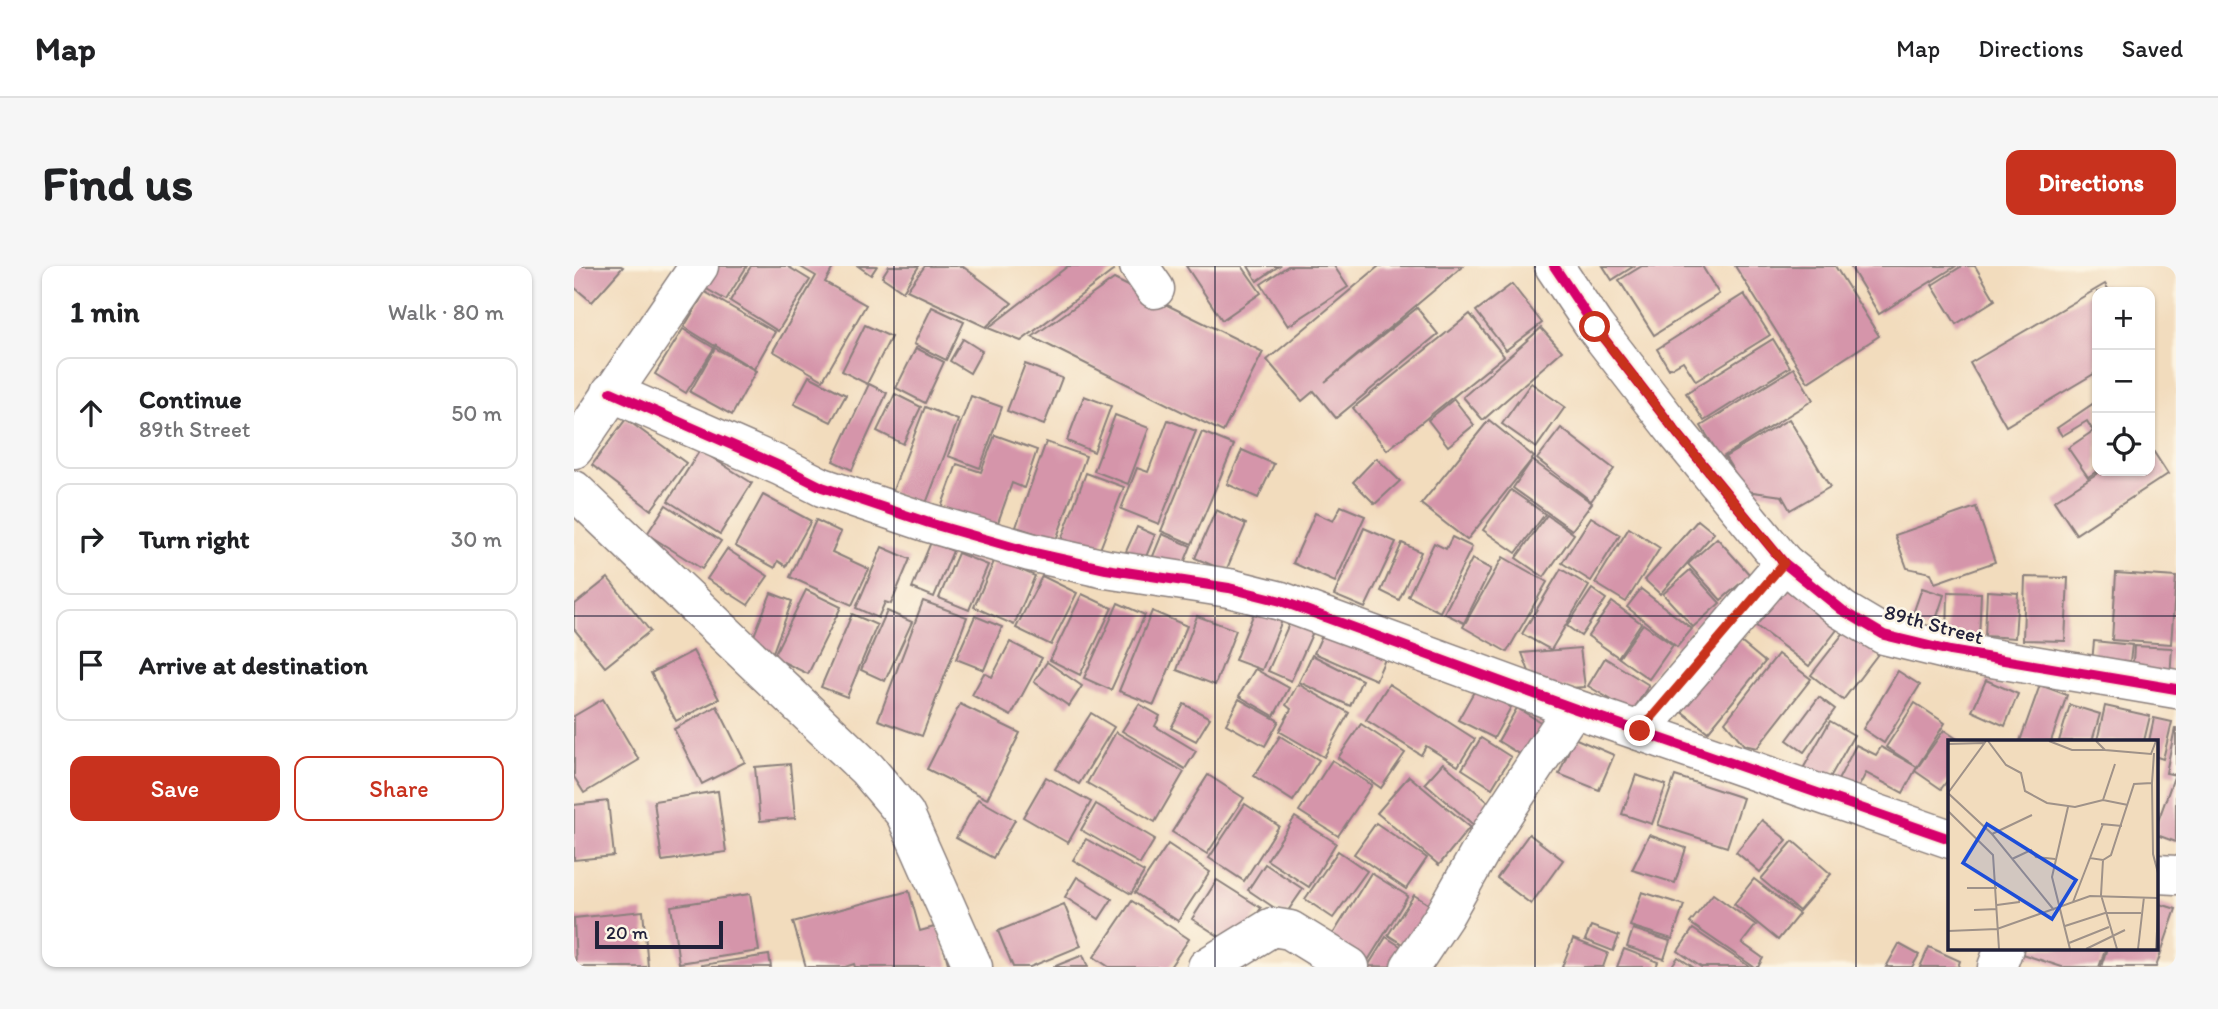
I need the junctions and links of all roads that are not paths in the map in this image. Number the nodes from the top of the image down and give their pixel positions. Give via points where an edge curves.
1 (699, 266) edge
2 (1554, 266) edge
3 (611, 392) junction
4 (574, 449) edge
5 (574, 490) edge
6 (1784, 563) junction
7 (2176, 689) edge
8 (1573, 708) junction
9 (1640, 731) junction
10 (1948, 838) edge
11 (2158, 874) edge
12 (2176, 875) edge
13 (2003, 950) edge
14 (973, 967) edge
15 (1207, 967) edge
16 (1350, 967) edge
17 (1410, 967) edge
18 (1997, 967) edge

1 - 3 street
2 - 6 street, 89th Street via 1603,338
3 - 4 street
3 - 8 street via 822,487 929,523 1030,552 1281,601
5 - 14 street via 867,769 905,814
6 - 7 street, 89th Street via 1842,610 1884,635 1950,651
6 - 9 street
8 - 9 street
8 - 17 street
9 - 10 street
11 - 12 street
13 - 18 street
15 - 16 street via 1272,927 1290,930

